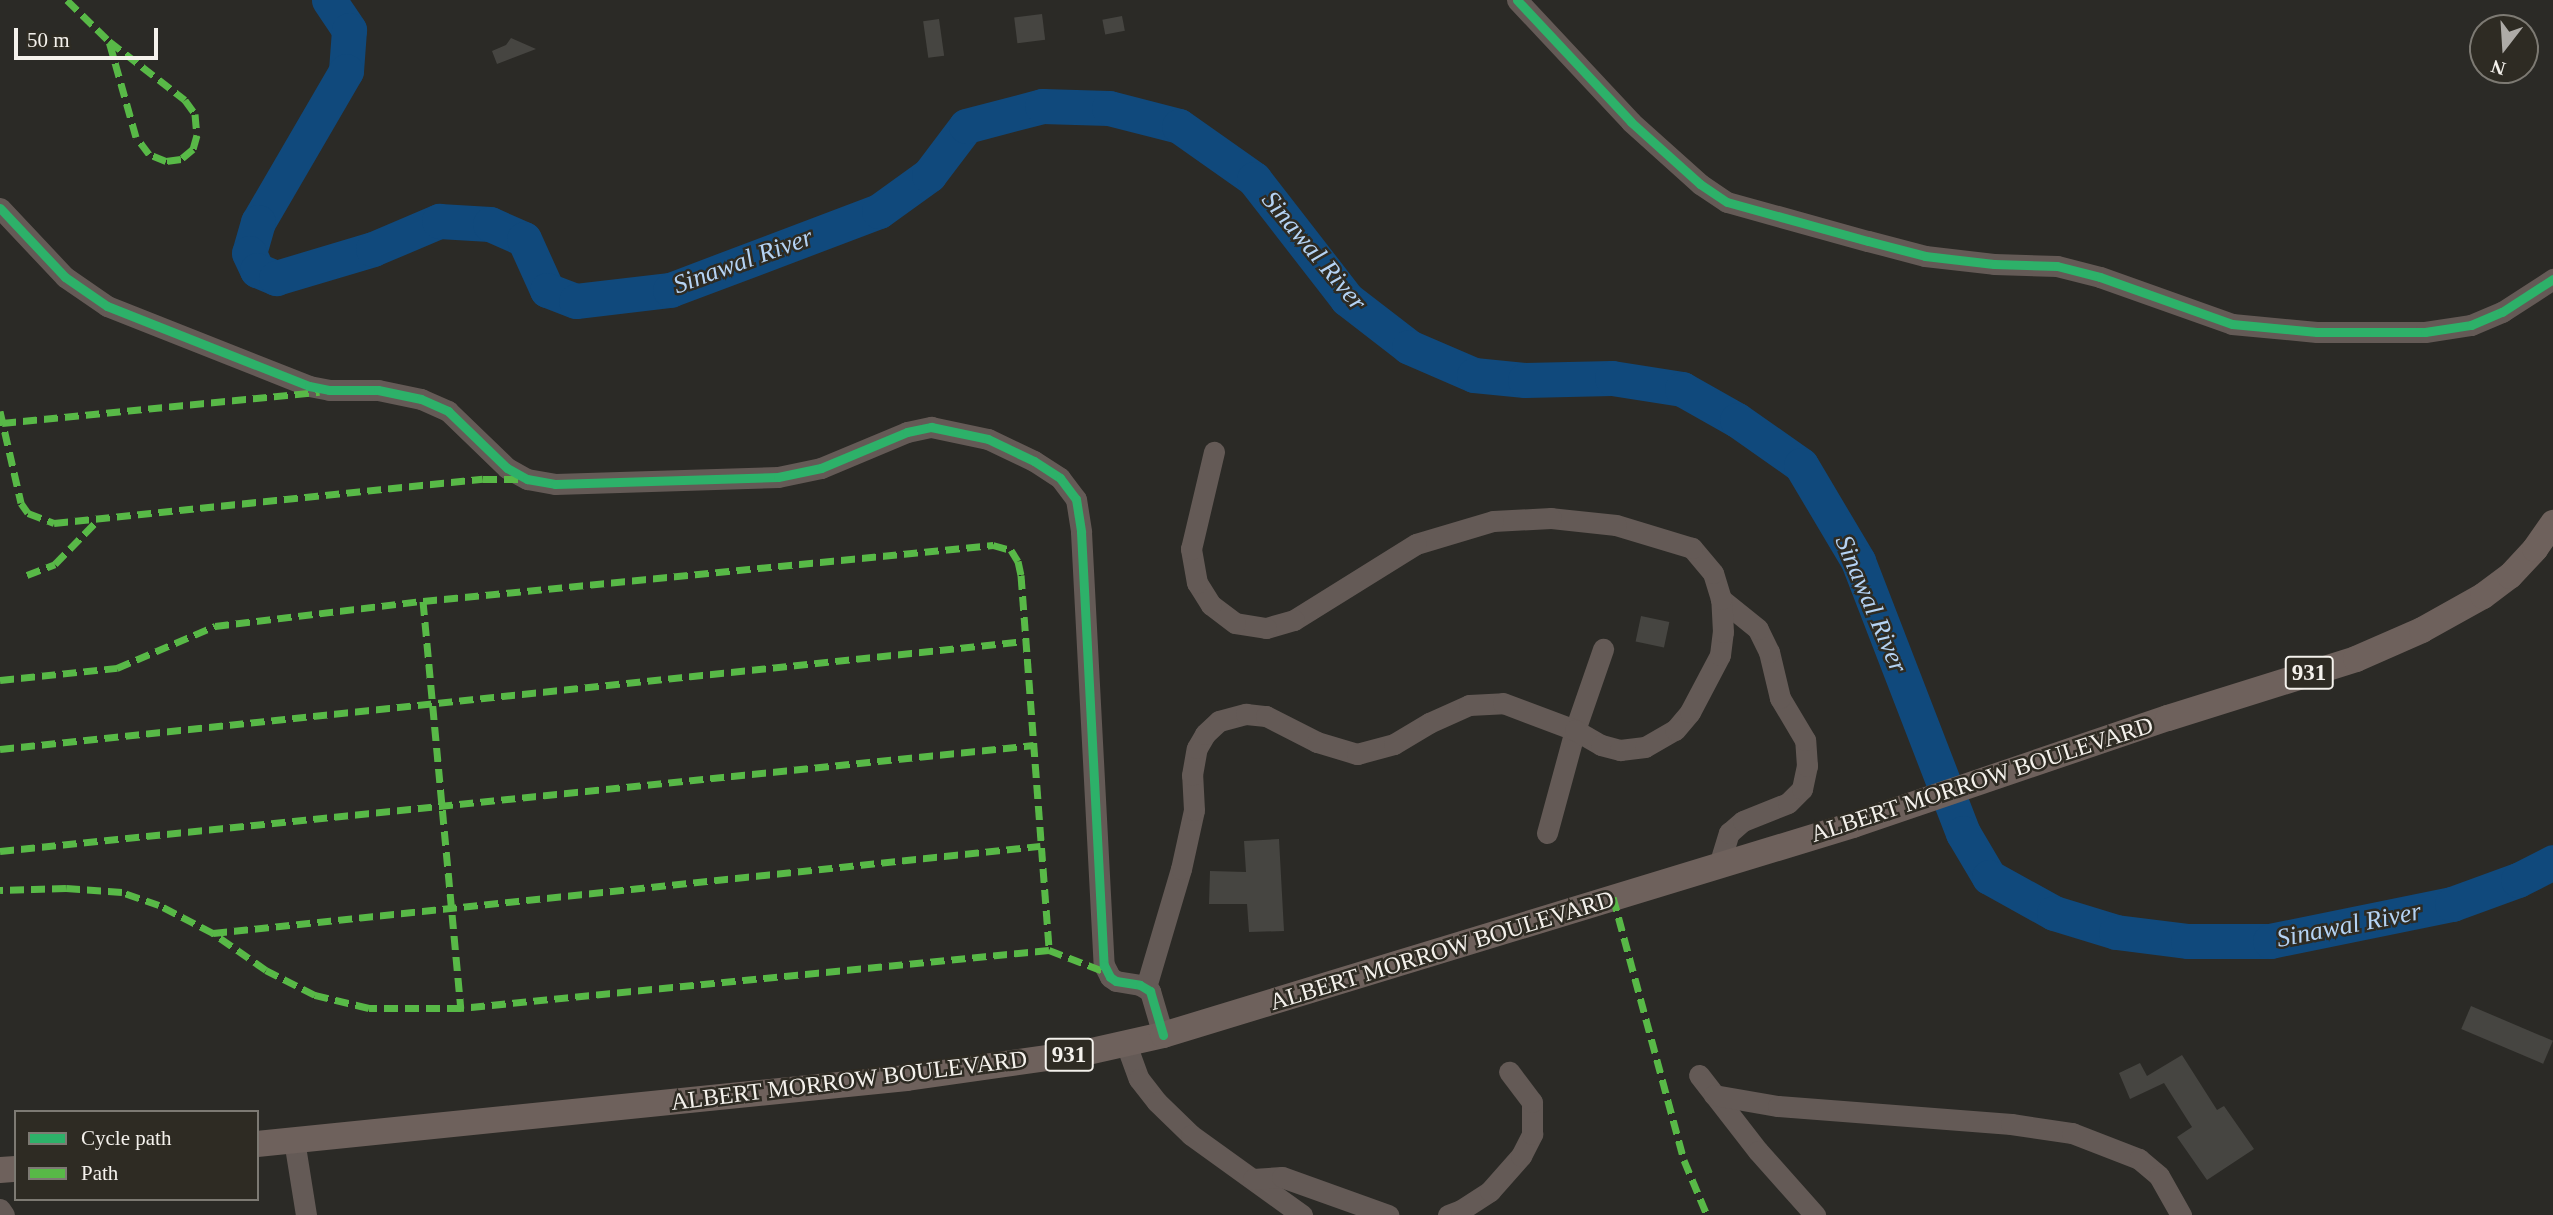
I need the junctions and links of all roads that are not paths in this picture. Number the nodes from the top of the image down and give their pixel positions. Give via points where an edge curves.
1 (1517, 0) edge
2 (0, 208) edge
3 (2553, 279) edge
4 (1214, 452) dead end
5 (2553, 523) edge
6 (1721, 599) junction
7 (1603, 649) dead end
8 (1575, 730) junction
9 (1547, 833) dead end
10 (1719, 865) junction
11 (1146, 987) junction
12 (1163, 1035) junction
13 (1126, 1044) junction
14 (1509, 1072) dead end
15 (1699, 1076) dead end
16 (1714, 1095) junction
17 (295, 1140) junction
18 (259, 1144) edge
19 (1252, 1179) junction
20 (0, 1209) edge
21 (4, 1215) edge
22 (306, 1215) edge
23 (1302, 1215) edge
24 (1388, 1215) edge
25 (1448, 1215) edge
26 (1815, 1215) edge
27 (2181, 1215) edge

1 - 3 street via 1631,122 1700,184 1727,202 1868,241 1926,256 2057,266 2232,324 2317,332 2425,332 2471,325 2502,312
2 - 11 street via 65,277 107,306 309,386 378,390 421,399 448,411 508,468 527,479 555,484 778,477 821,468 885,440 931,427 988,439 1060,478 1076,499 1081,532 1104,965 1116,981
4 - 6 street via 1191,549 1197,583 1211,605 1235,623 1266,628 1294,620 1416,544 1493,521 1551,518 1616,525 1692,548 1713,573
5 - 10 main road, ALBERT MORROW BOULEVARD / 931 via 2510,576 2483,596 2356,659
6 - 8 street via 1720,655 1690,712 1675,730 1645,747 1620,750
6 - 10 street via 1758,629 1780,698 1805,740 1807,766 1802,789 1788,803 1743,821 1729,833
7 - 8 street
8 - 9 street
8 - 11 street via 1503,703 1469,705 1394,744 1357,754 1317,742 1266,716 1246,714 1219,721 1197,748 1191,821 1181,869
10 - 12 main road, ALBERT MORROW BOULEVARD / 931
11 - 12 street
12 - 13 main road, ALBERT MORROW BOULEVARD / 931
13 - 17 main road, ALBERT MORROW BOULEVARD / 931 via 907,1079
13 - 19 street via 1139,1079 1157,1102 1191,1135
14 - 25 street via 1532,1102 1532,1134 1521,1156 1490,1191
15 - 16 street
16 - 26 street
16 - 27 street via 1778,1106 2072,1133 2140,1159 2160,1176
17 - 18 main road, ALBERT MORROW BOULEVARD / 931
17 - 22 street
19 - 23 street
19 - 24 street via 1266,1176 1295,1181
20 - 21 street

